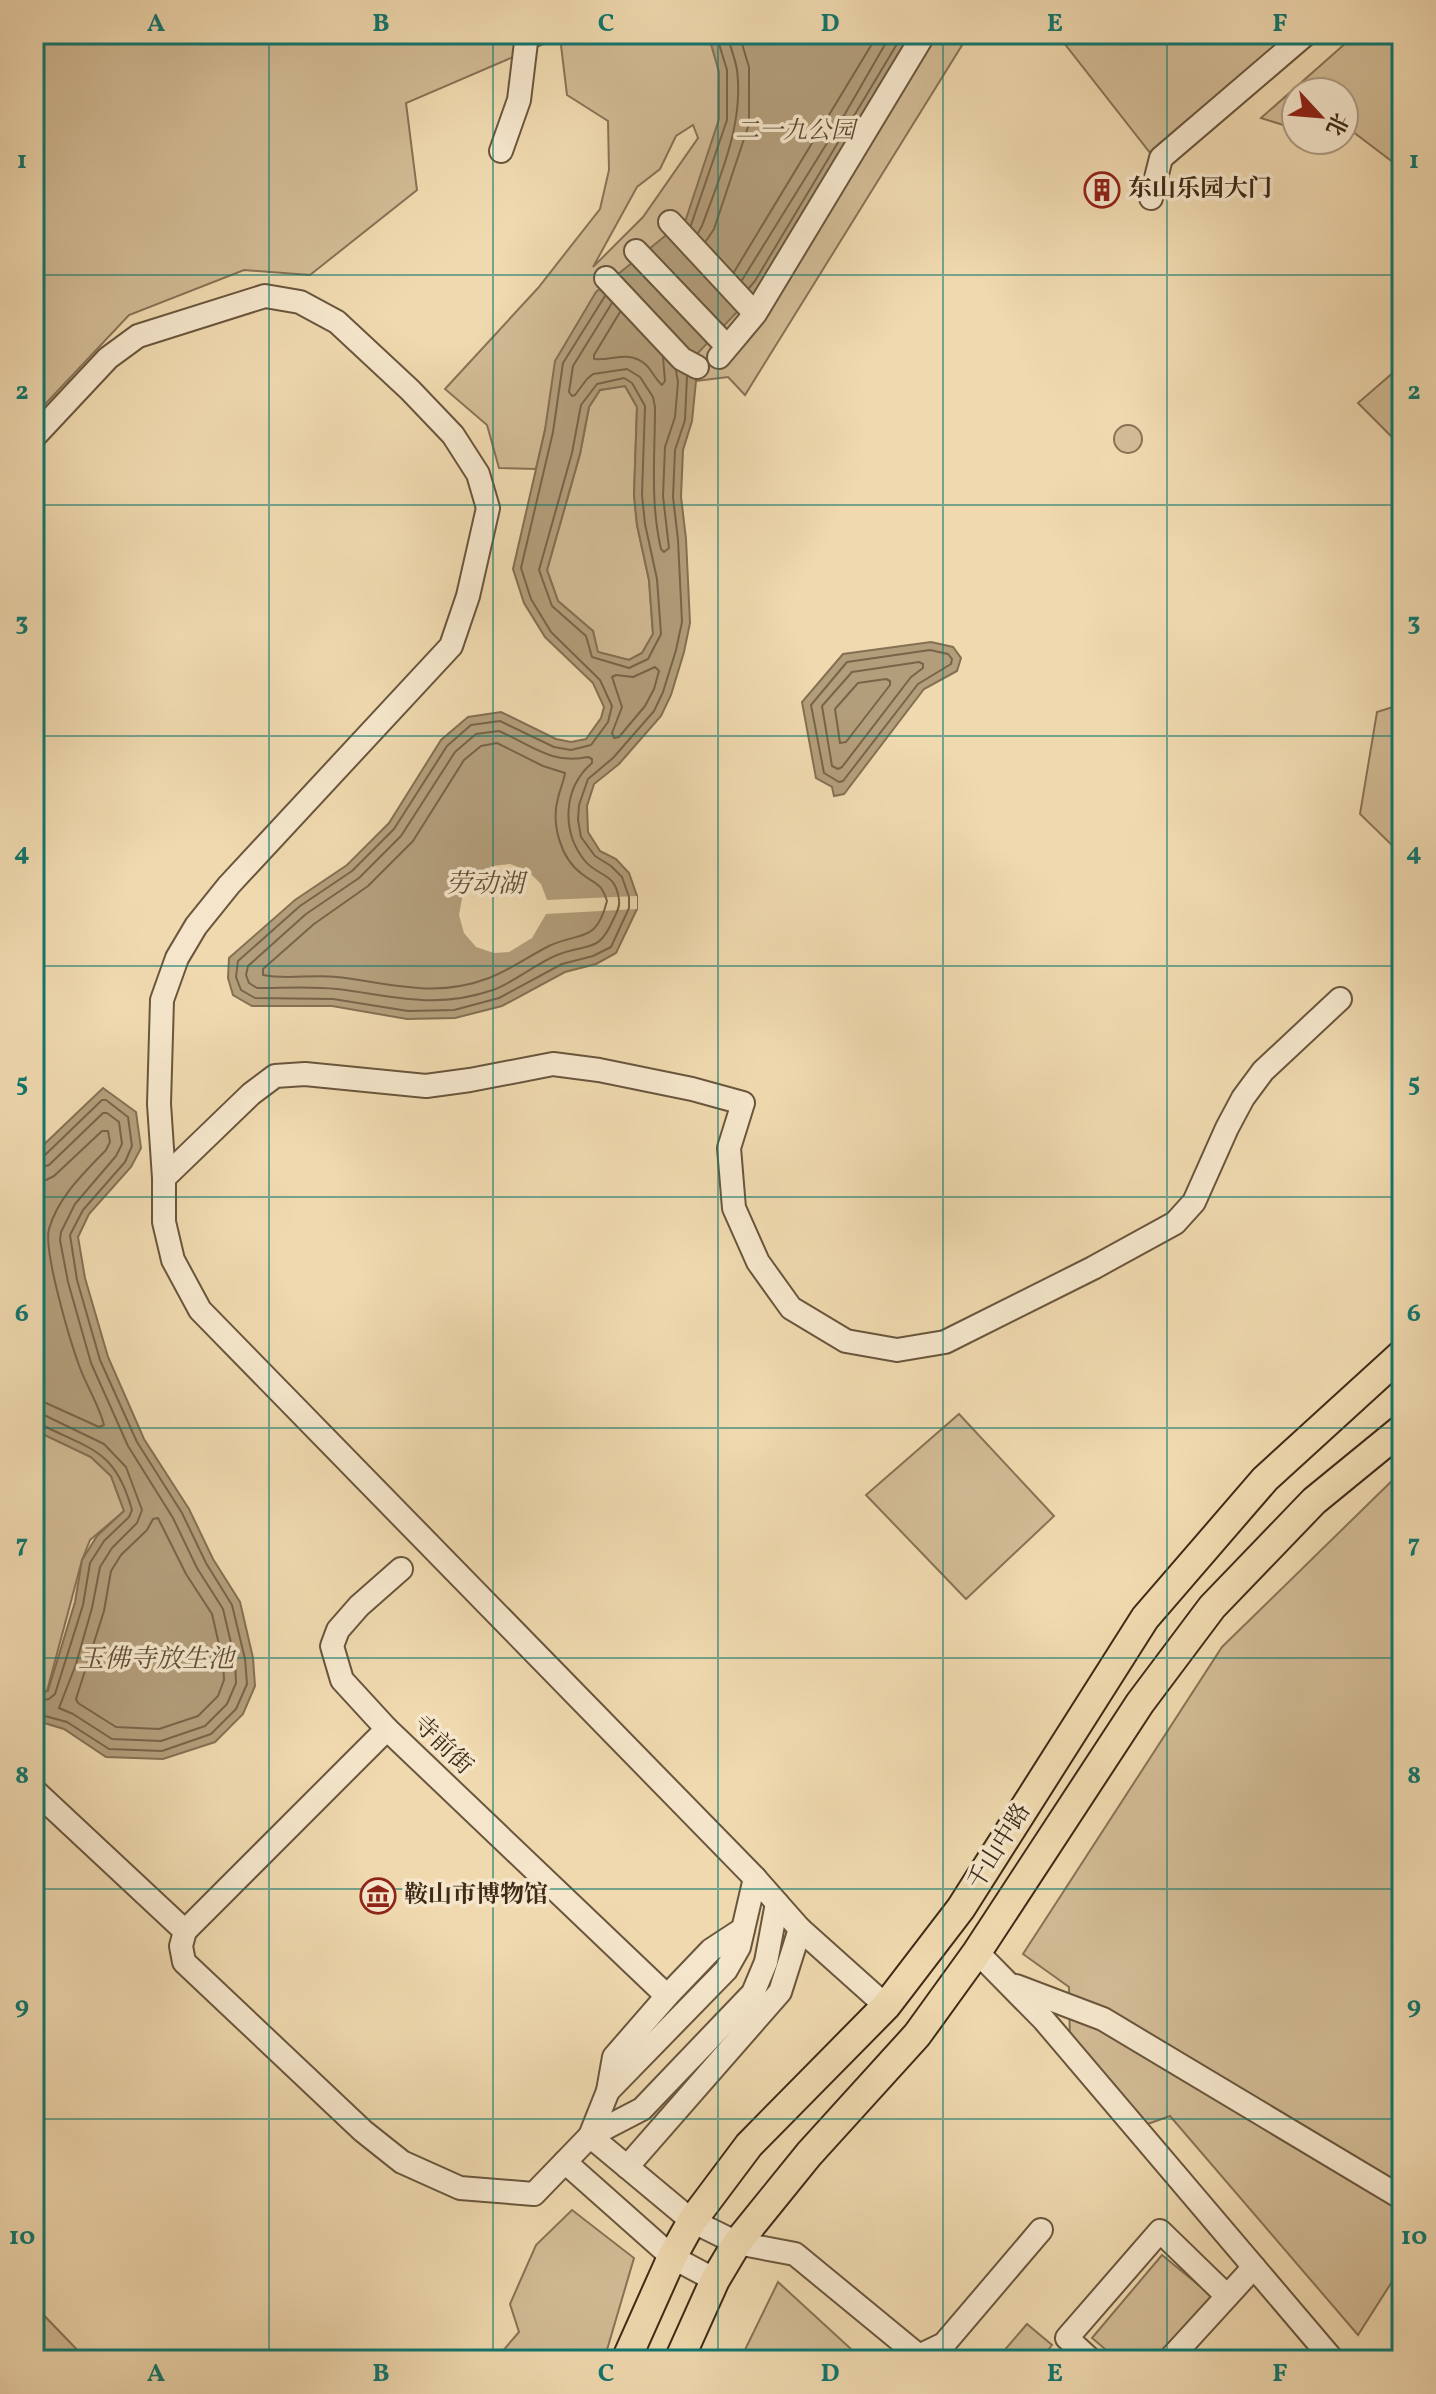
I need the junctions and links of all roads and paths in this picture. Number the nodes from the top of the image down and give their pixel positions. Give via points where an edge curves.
1 (527, 34) edge
2 (924, 34) edge
3 (1306, 34) edge
4 (501, 151) dead end
5 (1151, 198) dead end
6 (670, 222) dead end
7 (636, 251) dead end
8 (606, 278) dead end
9 (748, 306) dead end
10 (697, 367) dead end
11 (34, 437) edge
12 (1340, 999) dead end
13 (164, 1178) junction
14 (1402, 1354) edge
15 (1402, 1429) edge
16 (401, 1569) dead end
17 (387, 1729) junction
18 (34, 1790) edge
19 (755, 1878) junction
20 (777, 1903) junction
21 (743, 1929) junction
22 (800, 1929) junction
23 (185, 1931) junction
24 (977, 1952) junction
25 (1007, 1983) junction
26 (667, 1996) junction
27 (886, 2006) junction
28 (686, 2013) junction
29 (712, 2036) junction
30 (608, 2091) junction
31 (590, 2136) junction
32 (565, 2162) junction
33 (627, 2167) junction
34 (1402, 2198) edge
35 (692, 2221) junction
36 (1041, 2230) dead end
37 (737, 2243) junction
38 (672, 2257) junction
39 (1254, 2267) junction
40 (715, 2280) junction
41 (1227, 2296) junction
42 (918, 2358) edge
43 (626, 2360) edge
44 (679, 2360) edge
45 (1091, 2360) edge
46 (1169, 2360) edge
47 (1333, 2360) edge

1 - 4 street via 519,100
2 - 7 street via 758,308 719,348
3 - 5 street via 1161,158
6 - 9 street
8 - 10 street via 682,359
11 - 13 street via 108,358 138,336 265,296 300,302 337,322 378,360 453,435 478,474 488,508 451,646 229,885 177,958 162,1000 159,1104
12 - 13 street via 1263,1071 1243,1098 1194,1202 1175,1223 945,1342 897,1350 846,1341 791,1308 758,1262 734,1208 729,1148 743,1103 692,1089 553,1064 426,1086 275,1076
13 - 19 street via 164,1222 173,1260 200,1310
14 - 27 main road, 千山中路 via 1265,1479 1145,1618 961,1908
15 - 24 main road, 千山中路 via 1314,1501 1212,1607 1140,1703
16 - 17 street via 359,1606 332,1646 342,1680
17 - 23 street, 寺前街
17 - 26 street, 寺前街
18 - 23 street
19 - 20 street
19 - 21 street
20 - 22 street
20 - 29 street via 766,1962 753,1993
21 - 26 street via 711,1950
21 - 28 street via 726,1970
22 - 27 street
22 - 33 street via 780,1992
23 - 32 street via 184,1962 402,2162 460,2188 534,2194
24 - 25 street
24 - 37 main road, 千山中路 via 917,2035
25 - 34 street via 1103,2019
25 - 39 street
26 - 30 street via 614,2057
27 - 35 main road, 千山中路 via 749,2145
28 - 29 street
28 - 30 street
29 - 31 street via 642,2109
30 - 31 street
31 - 32 street
31 - 33 street
32 - 38 street
33 - 35 street
35 - 37 street
35 - 38 main road, 千山中路
36 - 42 street via 944,2344
37 - 40 main road, 千山中路
37 - 42 street via 795,2254
38 - 40 street
38 - 43 main road, 千山中路
39 - 41 street
39 - 47 street
40 - 44 main road, 千山中路
41 - 45 street via 1160,2231 1067,2338
41 - 46 street

